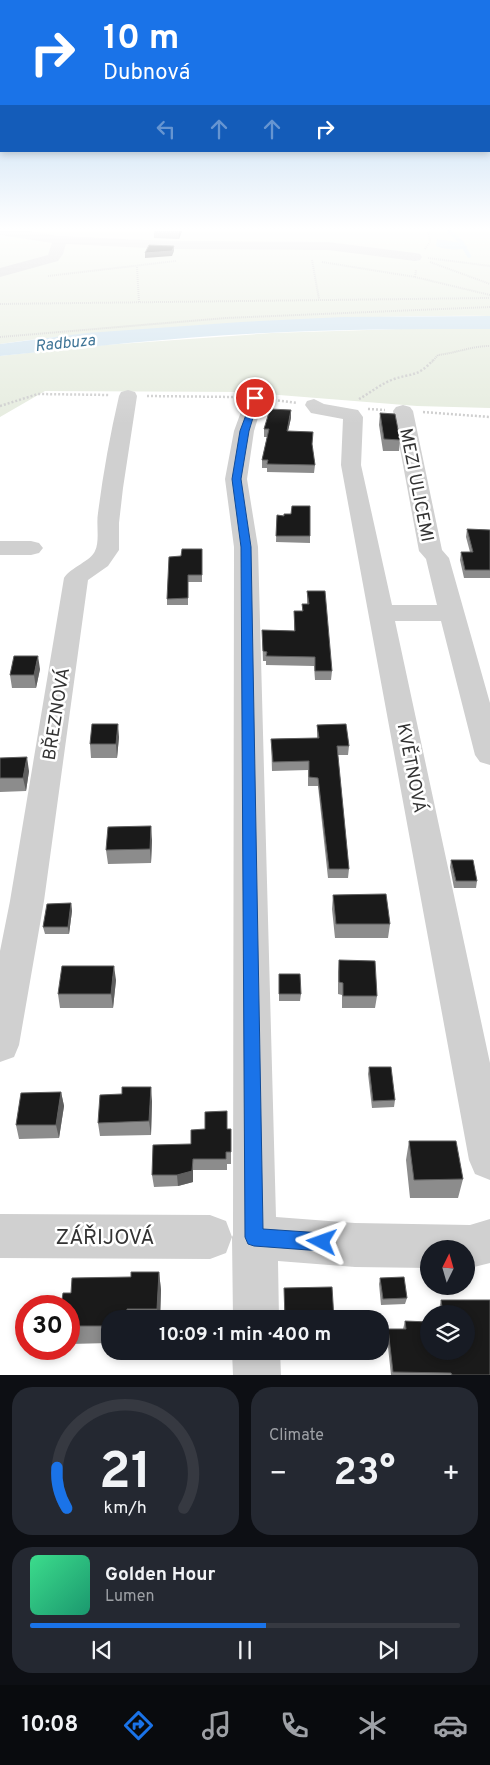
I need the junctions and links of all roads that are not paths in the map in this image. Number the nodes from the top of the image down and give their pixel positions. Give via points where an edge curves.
1 (128, 396) road end
2 (255, 398) dead end
3 (306, 404) dead end
4 (402, 411) dead end
5 (0, 548) edge
6 (31, 548) dead end
7 (452, 613) junction
8 (382, 614) junction
9 (490, 755) edge
10 (0, 1044) edge
11 (490, 1160) edge
12 (0, 1236) edge
13 (210, 1237) dead end
14 (254, 1237) junction
15 (490, 1241) edge
16 (256, 1310) edge
17 (256, 1360) edge
18 (257, 1375) edge

1 - 10 street, BŘEZNOVÁ via 115,456 106,531 107,552 76,578 27,901
2 - 14 street via 244,431 236,479 246,547
3 - 8 street, KVĚTNOVÁ via 353,417 351,465
4 - 7 street, MEZI ULICEMI via 430,551 437,558
5 - 6 street
7 - 8 street
7 - 9 street, MEZI ULICEMI
8 - 11 street, KVĚTNOVÁ
12 - 13 street, ZÁŘIJOVÁ
14 - 15 street via 460,1247
14 - 16 street
17 - 18 street

